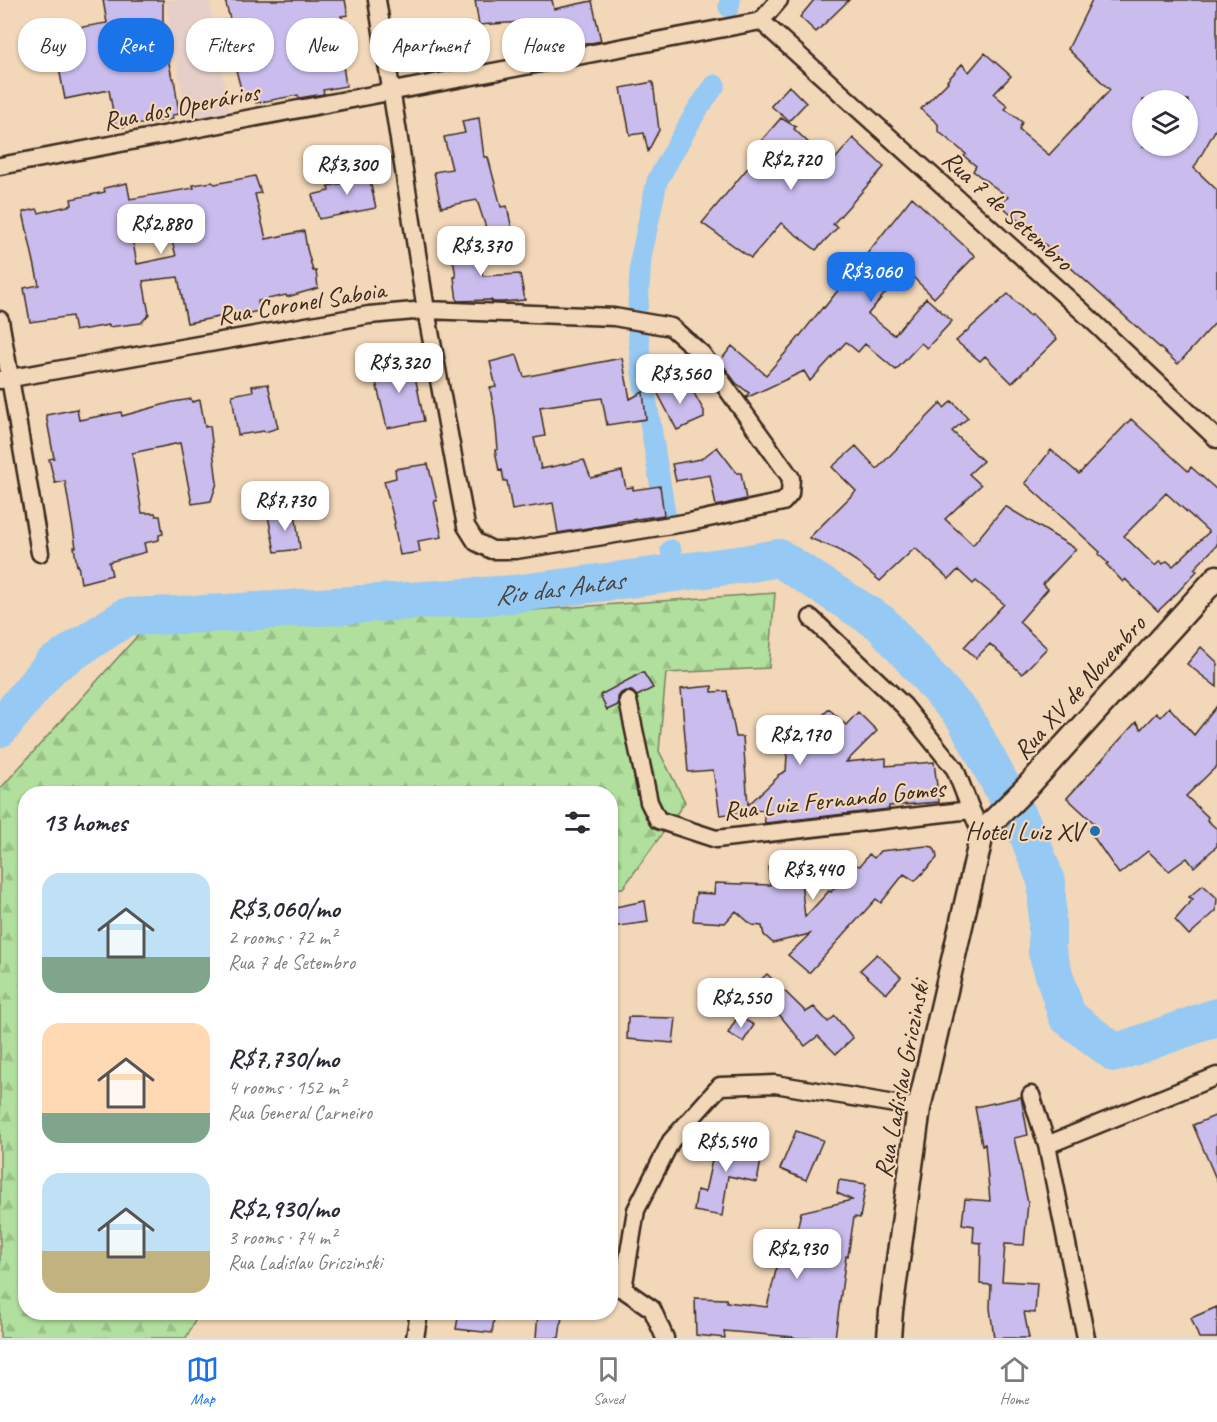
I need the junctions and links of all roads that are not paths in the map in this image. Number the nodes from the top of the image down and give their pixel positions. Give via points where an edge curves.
1 (377, 0) edge
2 (779, 0) edge
3 (761, 21) junction
4 (390, 93) junction
5 (0, 166) edge
6 (426, 310) junction
7 (0, 320) edge
8 (5, 379) edge
9 (1217, 439) edge
10 (40, 553) dead end
11 (1217, 577) edge
12 (811, 618) dead end
13 (628, 701) dead end
14 (971, 810) junction
15 (988, 827) junction
16 (1217, 1076) edge
17 (1031, 1095) dead end
18 (919, 1108) junction
19 (1047, 1145) junction
20 (618, 1284) edge
21 (618, 1289) edge
22 (417, 1320) edge
23 (416, 1338) edge
24 (665, 1338) edge
25 (889, 1338) edge
26 (1086, 1338) edge

1 - 4 street
2 - 3 street
3 - 4 street, Rua dos Operários
3 - 9 street, Rua 7 de Setembro via 1083,312
4 - 5 street, Rua dos Operários
4 - 6 street
6 - 6 street, Rua Coronel Saboia via 466,526 476,542 492,550 516,550 690,522 783,502 790,494 791,478 702,354 671,327 614,316
6 - 8 street, Rua Coronel Saboia via 369,315
7 - 8 street
8 - 10 street
11 - 15 main road, Rua XV de Novembro
12 - 14 street via 904,706 955,769
13 - 14 street, Rua Luiz Fernando Gomes via 649,802 658,820 716,839
14 - 15 street, Rua Luiz Fernando Gomes
15 - 18 main road, Rua Ladislau Griczinski
16 - 19 street
17 - 19 street
18 - 20 street via 776,1084 720,1086 671,1141 636,1210
18 - 25 main road, Rua Ladislau Griczinski
19 - 26 street
21 - 24 street via 652,1309
22 - 23 street

